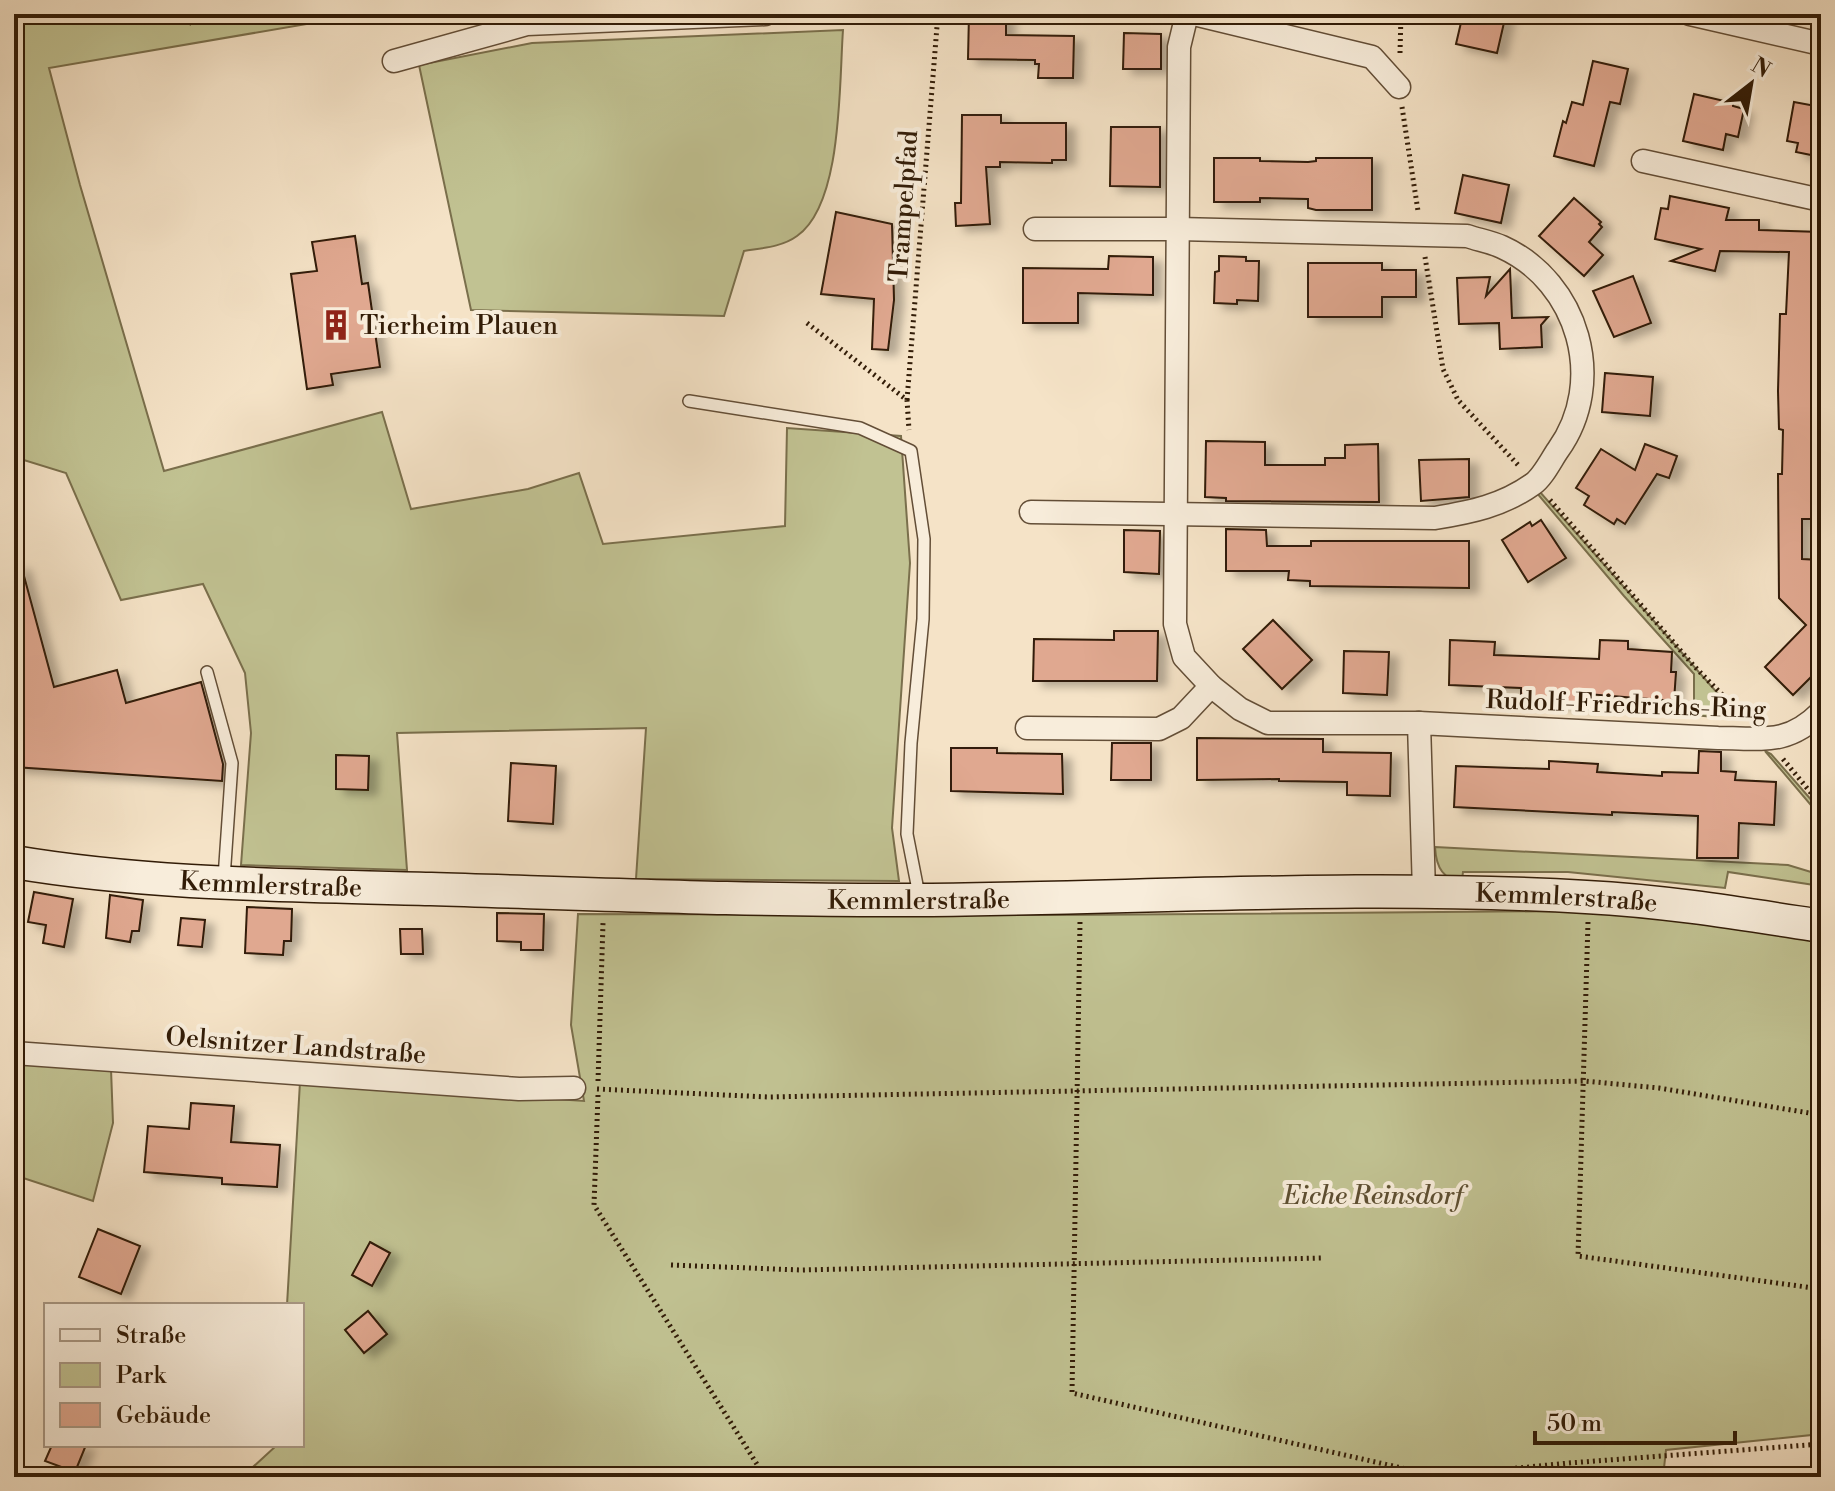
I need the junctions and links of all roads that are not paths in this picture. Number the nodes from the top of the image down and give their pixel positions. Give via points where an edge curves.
1 (765, 14) edge
2 (1187, 14) edge
3 (1194, 14) edge
4 (1690, 14) edge
5 (1821, 44) edge
6 (394, 61) dead end
7 (1399, 87) dead end
8 (1643, 161) dead end
9 (1821, 200) edge
10 (1035, 229) dead end
11 (1178, 229) junction
12 (689, 401) dead end
13 (1031, 512) dead end
14 (1176, 514) junction
15 (207, 672) dead end
16 (1211, 686) junction
17 (1821, 712) edge
18 (1419, 723) junction
19 (1027, 728) dead end
20 (14, 862) edge
21 (224, 883) junction
22 (1424, 892) junction
23 (920, 900) junction
24 (1821, 926) edge
25 (14, 1053) edge
26 (574, 1088) dead end

1 - 6 street via 527,24
2 - 11 street, Rudolf-Friedrichs-Ring via 1179,47
3 - 7 street via 1372,57
4 - 5 street
8 - 9 street
10 - 11 street
11 - 14 street, Rudolf-Friedrichs-Ring
11 - 14 street via 1467,236 1504,248 1559,295 1577,330 1583,361 1581,399 1569,435 1535,483 1482,511 1435,518
12 - 23 lane via 860,428 911,451 924,539 907,834
13 - 14 street
14 - 16 street, Rudolf-Friedrichs-Ring via 1175,624 1184,657
15 - 21 lane via 232,763
16 - 18 street, Rudolf-Friedrichs-Ring via 1268,723
16 - 19 street via 1181,718 1159,729
17 - 18 street, Rudolf-Friedrichs-Ring via 1786,737 1765,738
18 - 22 street
20 - 21 street, Kemmlerstraße
21 - 23 street, Kemmlerstraße
22 - 23 street, Kemmlerstraße
22 - 24 street, Kemmlerstraße via 1589,897
25 - 26 street, Oelsnitzer Landstraße via 519,1089

